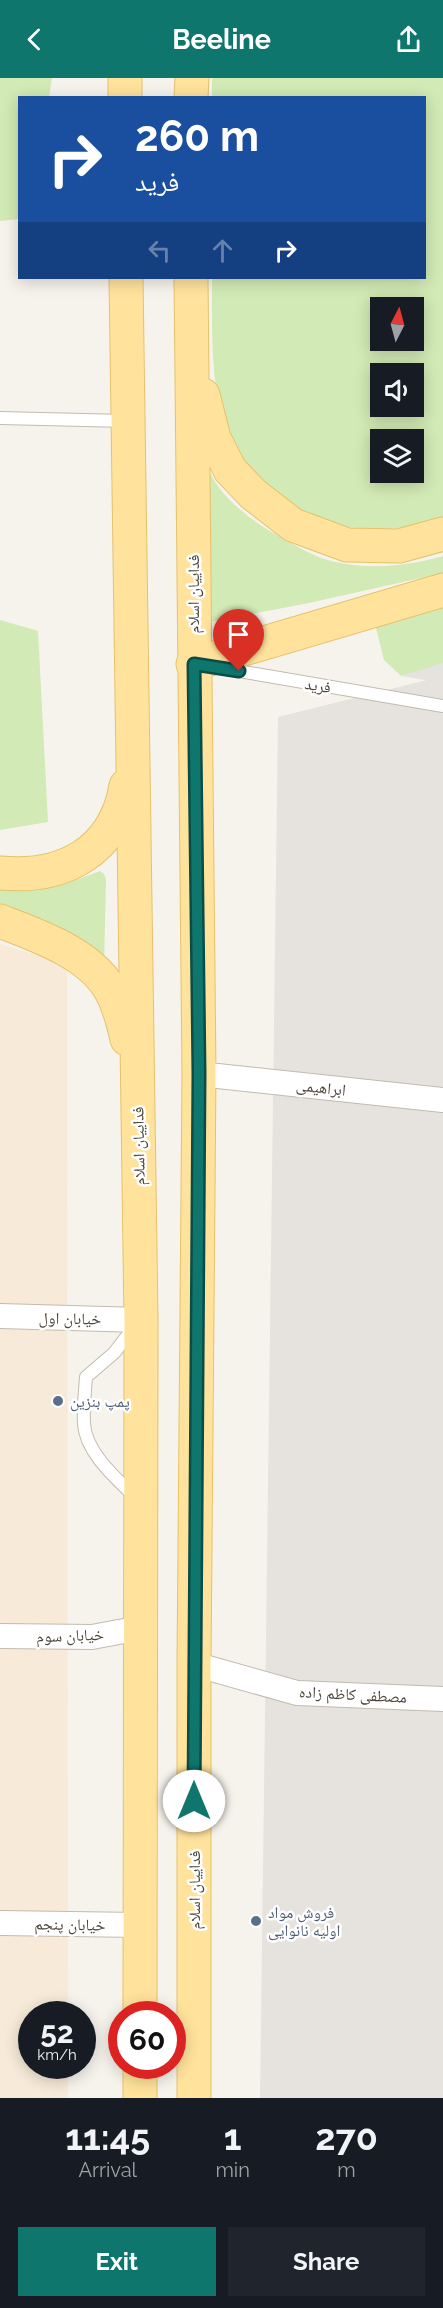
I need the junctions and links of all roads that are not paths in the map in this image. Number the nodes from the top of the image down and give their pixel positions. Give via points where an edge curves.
1 (125, 78) edge
2 (192, 78) edge
3 (125, 96) edge
4 (191, 96) edge
5 (126, 279) edge
6 (191, 279) edge
7 (191, 327) junction
8 (0, 418) edge
9 (127, 421) junction
10 (443, 534) edge
11 (443, 590) edge
12 (194, 664) junction
13 (443, 706) edge
14 (133, 743) junction
15 (0, 873) edge
16 (0, 921) edge
17 (199, 1074) junction
18 (137, 1085) junction
19 (443, 1100) edge
20 (0, 1316) edge
21 (141, 1320) junction
22 (140, 1502) junction
23 (140, 1628) junction
24 (0, 1636) edge
25 (194, 1664) junction
26 (443, 1699) edge
27 (0, 1923) edge
28 (140, 1925) junction
29 (140, 2001) edge
30 (140, 2079) edge
31 (140, 2098) edge
32 (194, 2098) edge

1 - 3 main road
2 - 4 main road
5 - 9 main road, فداییان اسلام
6 - 7 main road, فداییان اسلام
7 - 10 main road via 214,438 230,471 253,494 293,525 347,545 399,546
7 - 12 main road, فداییان اسلام
8 - 9 lane
9 - 14 main road, فداییان اسلام
11 - 12 main road
12 - 13 lane, فرید
12 - 17 main road, فداییان اسلام
14 - 15 main road via 124,798 112,827 84,858 52,870
14 - 18 main road, فداییان اسلام
16 - 18 main road via 51,941 83,961 108,985 122,1017
17 - 19 street, ابراهیمی
17 - 25 main road, فداییان اسلام
18 - 21 main road, فداییان اسلام
20 - 21 street, خیابان اول
21 - 22 main road, فداییان اسلام
21 - 22 lane via 114,1353 86,1377 84,1427 102,1462
22 - 23 main road, فداییان اسلام
23 - 24 street, خیابان سوم via 92,1637
23 - 28 main road, فداییان اسلام
25 - 26 street, مصطفی کاظم زاده via 297,1693
25 - 32 main road, فداییان اسلام
27 - 28 street, خیابان پنجم
28 - 29 main road, فداییان اسلام
30 - 31 main road

